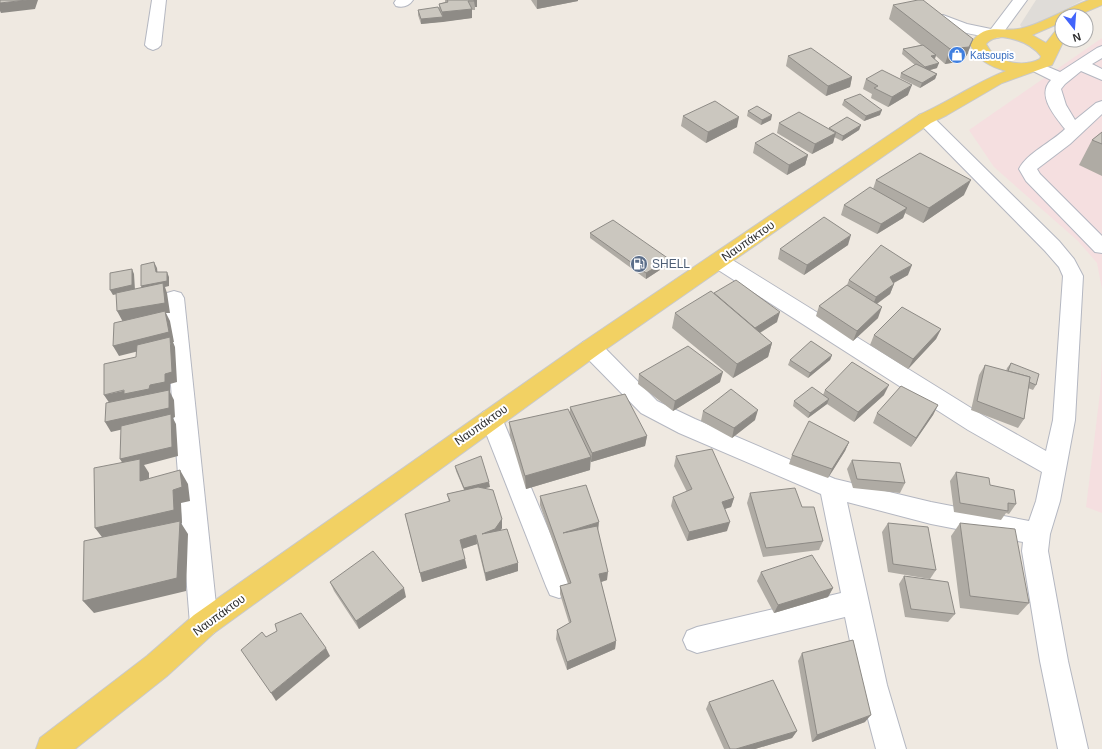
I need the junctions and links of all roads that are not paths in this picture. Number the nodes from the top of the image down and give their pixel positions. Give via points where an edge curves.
1 (159, 0) edge
2 (1102, 0) edge
3 (1016, 6) edge
4 (1082, 8) edge
5 (931, 10) edge
6 (943, 19) junction
7 (1054, 20) edge
8 (995, 34) junction
9 (1013, 34) junction
10 (1054, 42) edge
11 (153, 45) dead end
12 (1102, 51) edge
13 (980, 63) junction
14 (1039, 63) junction
15 (1069, 73) junction
16 (1102, 75) edge
17 (1102, 106) edge
18 (925, 119) junction
19 (1074, 130) junction
20 (1102, 247) edge
21 (719, 261) junction
22 (174, 298) dead end
23 (591, 348) junction
24 (491, 418) junction
25 (1055, 468) junction
26 (832, 488) junction
27 (1037, 534) junction
28 (559, 586) edge
29 (856, 602) junction
30 (204, 624) junction
31 (697, 640) dead end
32 (51, 749) edge
33 (891, 749) edge
34 (1073, 749) edge

1 - 11 street
2 - 4 main road, Ναυπάκτου
3 - 8 street
5 - 6 street
6 - 8 street via 963,28
6 - 13 street
7 - 9 main road, Ναυπάκτου via 1027,32
8 - 9 main road, Ναυπάκτου
8 - 13 main road, Ναυπάκτου via 980,39
9 - 14 main road, Ναυπάκτου via 1040,44
10 - 14 main road
12 - 15 street
13 - 14 main road
13 - 18 main road, Ναυπάκτου via 932,109
14 - 15 street
14 - 18 main road, Ναυπάκτου via 996,80
15 - 16 street
15 - 19 street via 1052,89 1057,104
17 - 19 street
18 - 21 main road, Ναυπάκτου
18 - 25 street via 1052,246 1072,271 1074,286 1064,420
19 - 20 street via 1030,165 1028,170
21 - 23 main road, Ναυπάκτου
21 - 25 street via 976,423
22 - 30 street
23 - 24 main road, Ναυπάκτου
23 - 26 street via 649,407
24 - 28 street
24 - 30 main road, Ναυπάκτου
25 - 27 street
26 - 27 street via 931,513
26 - 29 street
27 - 34 street via 1039,577
29 - 31 street
29 - 33 street via 873,685
30 - 32 main road, Ναυπάκτου via 157,666

